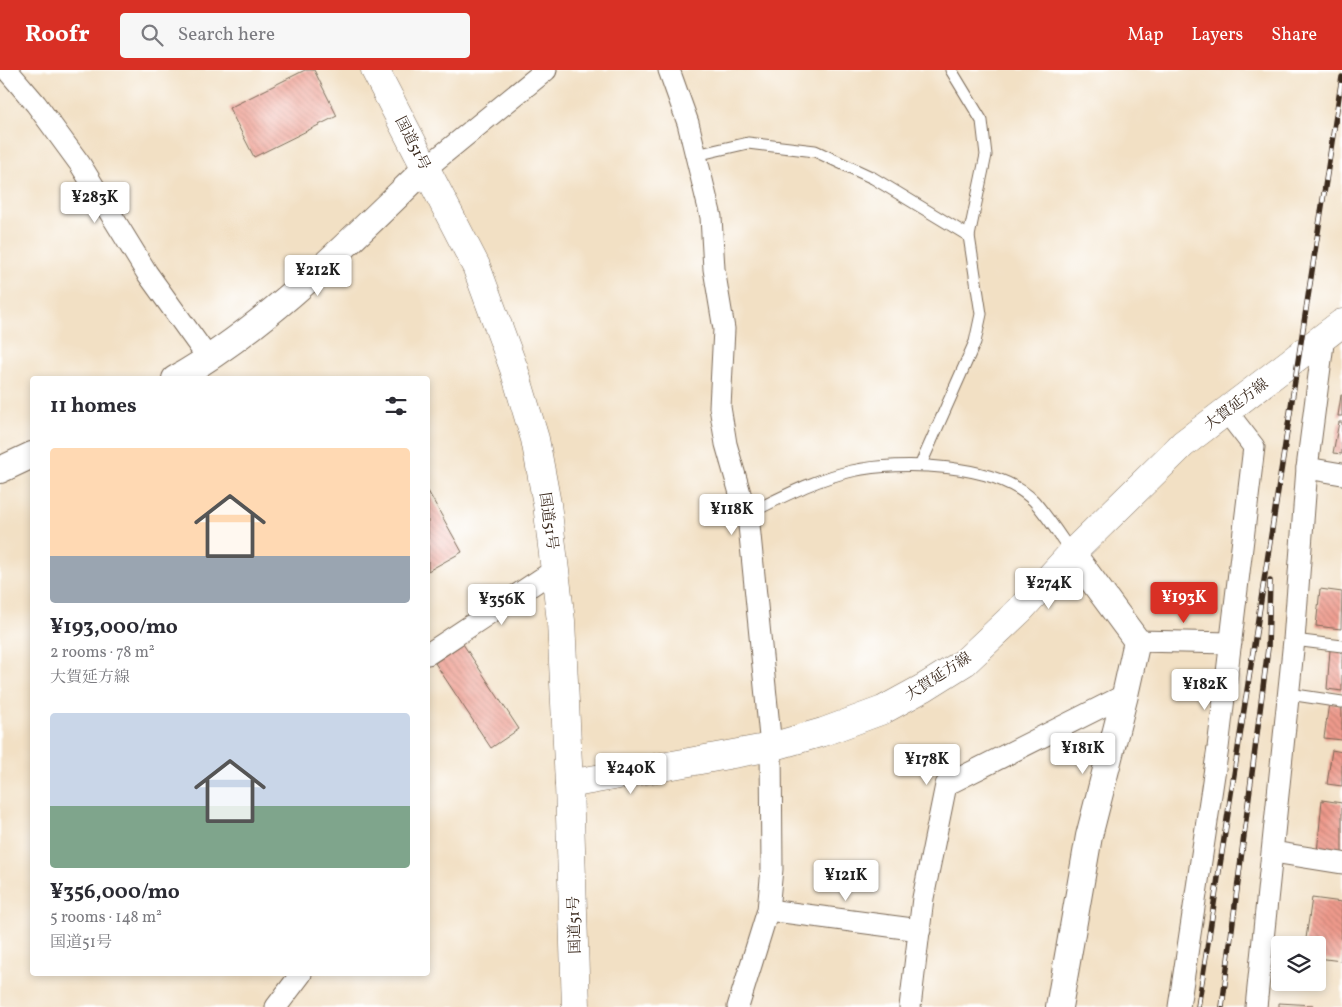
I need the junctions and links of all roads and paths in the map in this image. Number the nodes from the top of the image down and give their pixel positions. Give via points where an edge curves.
1 (7, 70) edge
2 (375, 70) edge
3 (668, 70) edge
4 (951, 70) edge
5 (534, 74) edge
6 (696, 155) junction
7 (426, 168) junction
8 (969, 236) junction
9 (1333, 330) edge
10 (205, 367) edge
11 (182, 376) edge
12 (1227, 412) junction
13 (30, 456) edge
14 (921, 464) junction
15 (1307, 468) junction
16 (0, 470) edge
17 (1342, 474) edge
18 (747, 514) junction
19 (1072, 553) junction
20 (556, 569) junction
21 (1294, 640) junction
22 (1137, 641) junction
23 (1231, 643) junction
24 (1342, 646) edge
25 (430, 653) edge
26 (1289, 694) junction
27 (1125, 695) junction
28 (1342, 702) edge
29 (770, 746) junction
30 (569, 784) junction
31 (1273, 852) junction
32 (1342, 863) edge
33 (768, 910) junction
34 (920, 930) junction
35 (299, 976) edge
36 (276, 1007) edge
37 (576, 1007) edge
38 (738, 1007) edge
39 (910, 1007) edge
40 (1059, 1007) edge
41 (1179, 1007) edge
42 (1256, 1007) edge

1 - 10 street via 80,164
2 - 7 main road, 国道51号
3 - 6 street
4 - 8 lane via 982,121 986,155
5 - 7 street
6 - 8 lane via 748,143 815,151 873,178
6 - 18 street via 711,217 714,269 724,329 720,407 726,444
7 - 10 street via 339,251
7 - 20 main road, 国道51号 via 476,266 514,369 535,439
8 - 14 lane via 981,314 975,342
9 - 12 main road, 大賀延方線
9 - 15 street
10 - 11 street
12 - 19 main road, 大賀延方線 via 1183,444
12 - 23 street via 1254,447
13 - 16 street
14 - 18 lane via 853,470 817,481
14 - 19 lane via 970,470 1011,485 1033,500
15 - 17 street
15 - 21 street
18 - 29 street
19 - 22 street
19 - 29 main road, 大賀延方線 via 1020,610 965,662 883,710 823,732
20 - 25 street
20 - 30 main road, 国道51号
21 - 24 lane
21 - 26 street
22 - 23 street
22 - 27 street
23 - 41 street
26 - 28 lane
26 - 31 street
27 - 34 street via 946,785 923,898
27 - 40 street via 1088,836
29 - 30 main road, 大賀延方線
29 - 33 street via 772,869
30 - 37 main road, 国道51号
31 - 32 street
31 - 42 street
33 - 34 street
33 - 38 street
34 - 39 street
35 - 36 street

